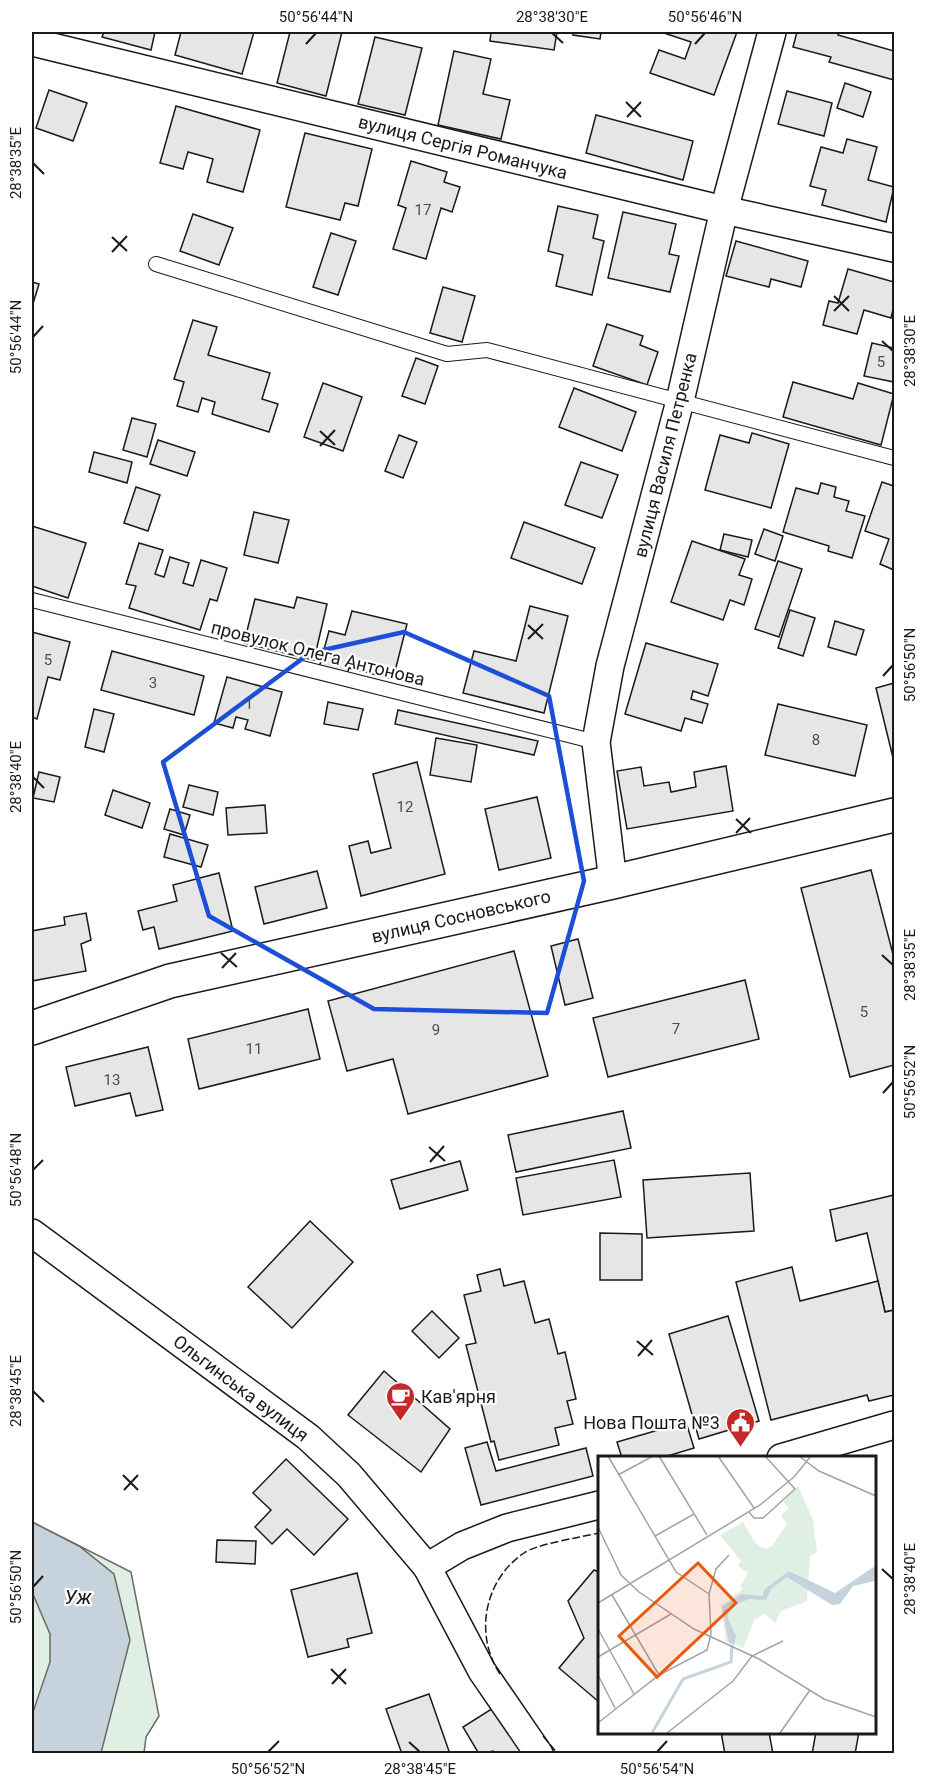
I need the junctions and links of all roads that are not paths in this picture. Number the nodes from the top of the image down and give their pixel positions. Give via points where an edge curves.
1 (772, 32) edge
2 (32, 42) edge
3 (724, 210) junction
4 (894, 248) edge
5 (156, 264) dead end
6 (680, 401) junction
7 (894, 458) edge
8 (32, 600) edge
9 (596, 742) junction
10 (894, 815) edge
11 (613, 882) junction
12 (32, 1028) edge
13 (32, 1233) edge
14 (894, 1425) edge
15 (788, 1456) edge
16 (598, 1505) edge
17 (427, 1567) junction
18 (539, 1754) edge

1 - 3 street, вулиця Василя Петренка
2 - 3 street, вулиця Сергія Романчука
3 - 4 street, вулиця Сергія Романчука
3 - 6 street, вулиця Василя Петренка
5 - 6 lane via 447,354 487,350
6 - 7 lane
6 - 9 street, вулиця Василя Петренка via 610,666
8 - 9 lane, провулок Олега Антонова
9 - 11 street, вулиця Василя Петренка
10 - 11 street, вулиця Сосновського
11 - 12 street, вулиця Сосновського via 170,981
13 - 17 street, Ольгинська вулиця via 308,1437 350,1474
14 - 15 street
16 - 17 street via 507,1528 462,1546
17 - 18 street, Ольгинська вулиця via 482,1671

